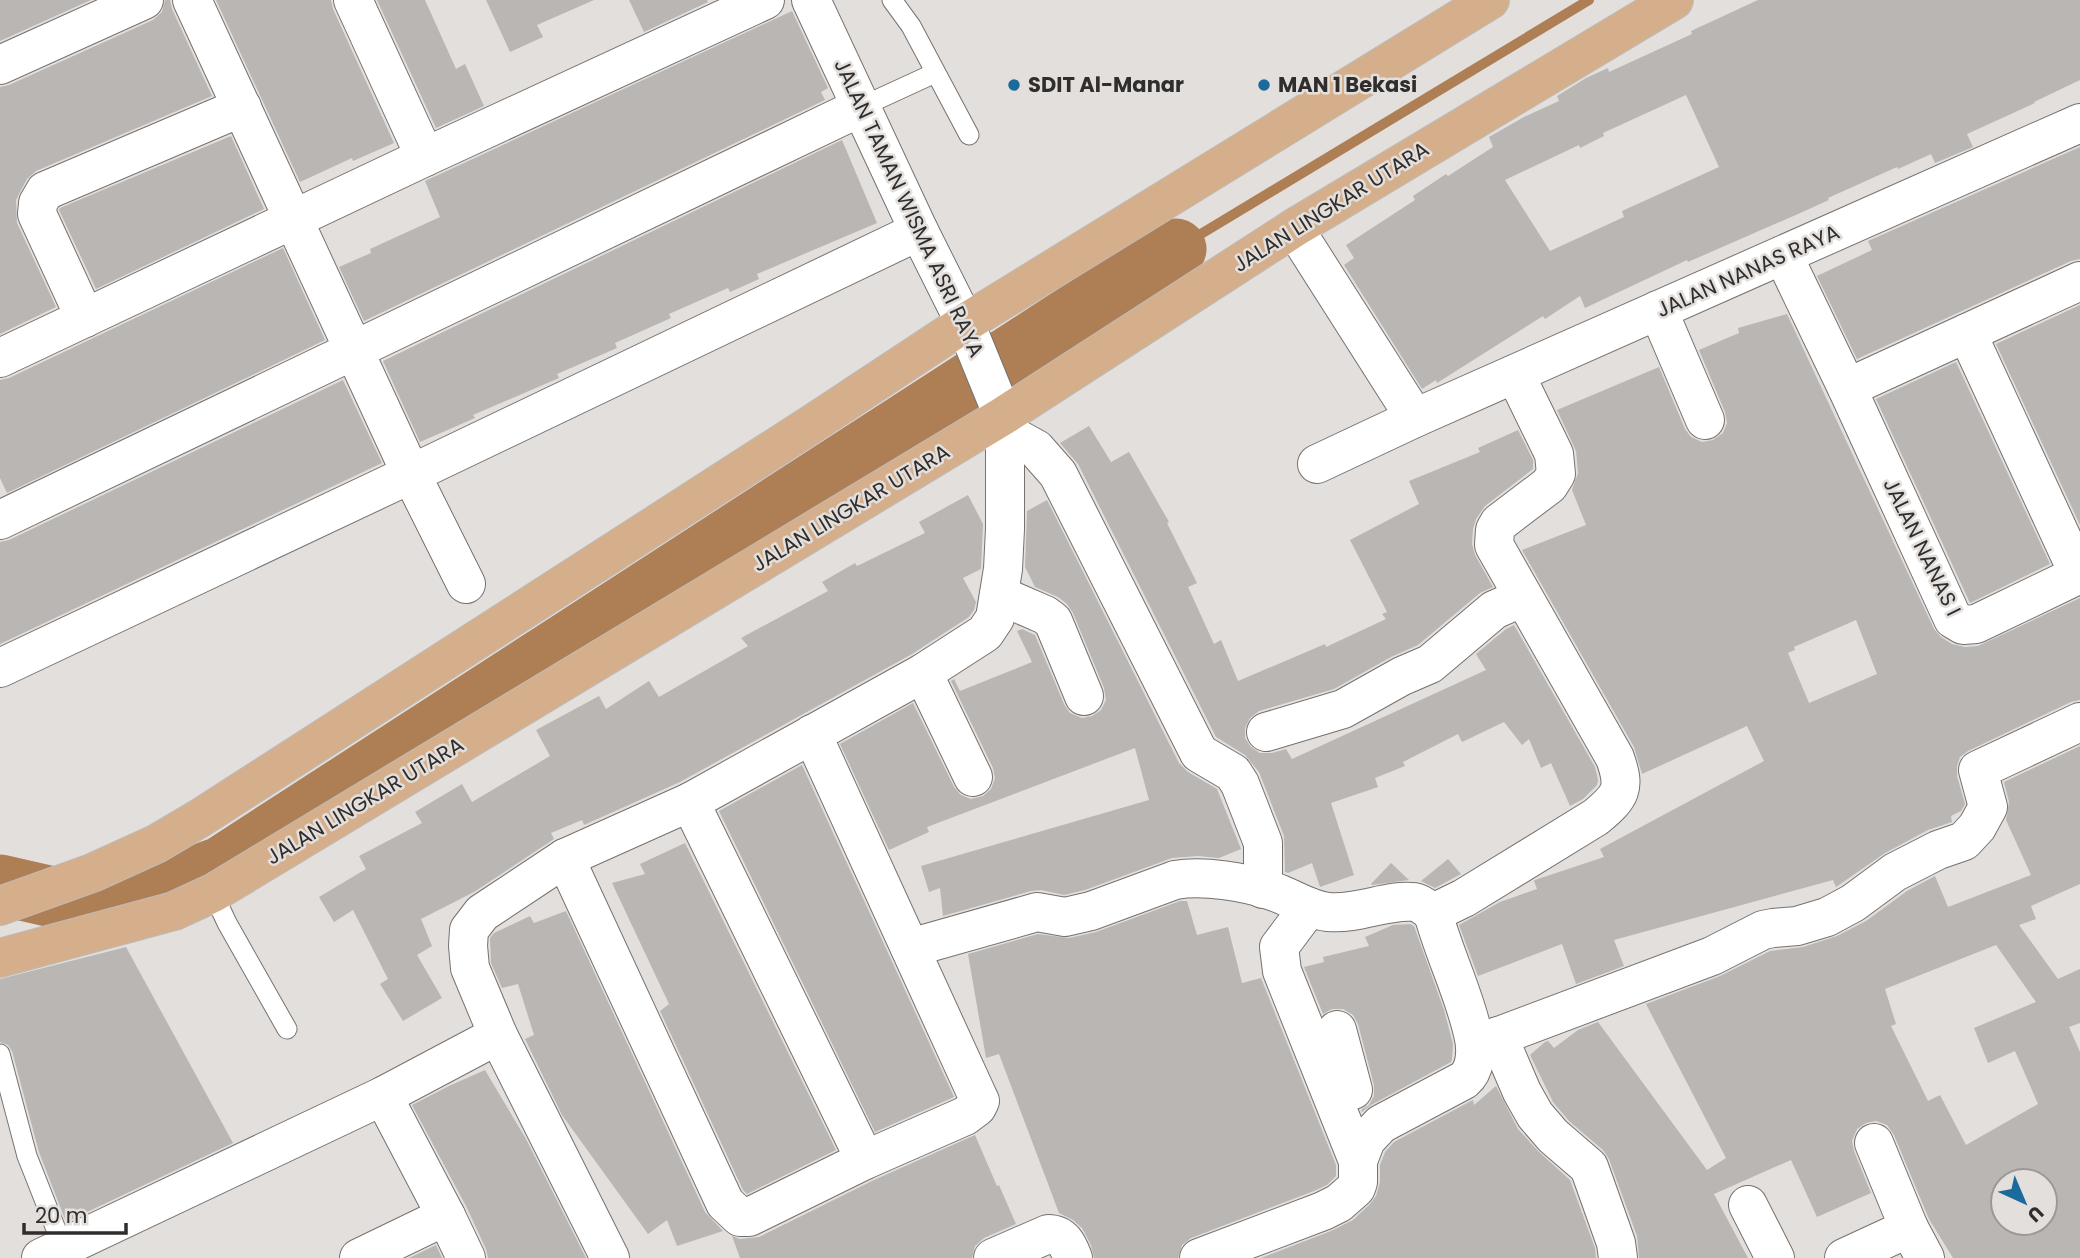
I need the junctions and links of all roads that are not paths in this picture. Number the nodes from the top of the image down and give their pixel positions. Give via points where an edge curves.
1 (144, 0) edge
2 (192, 0) edge
3 (353, 0) edge
4 (765, 0) edge
5 (811, 0) edge
6 (892, 0) edge
7 (1490, 0) edge
8 (1664, 3) edge
9 (0, 65) edge
10 (935, 73) junction
11 (242, 107) junction
12 (861, 107) junction
13 (2080, 123) edge
14 (969, 135) dead end
15 (425, 157) junction
16 (294, 219) junction
17 (1294, 228) junction
18 (919, 231) junction
19 (1783, 255) junction
20 (2080, 281) edge
21 (1658, 310) junction
22 (85, 318) junction
23 (966, 327) junction
24 (1968, 333) junction
25 (354, 350) junction
26 (0, 358) edge
27 (1515, 374) junction
28 (1847, 388) junction
29 (1000, 411) junction
30 (1415, 418) junction
31 (1705, 420) dead end
32 (1317, 464) dead end
33 (411, 474) junction
34 (0, 520) edge
35 (2079, 575) edge
36 (466, 584) dead end
37 (999, 596) junction
38 (1523, 597) junction
39 (0, 668) edge
40 (923, 673) junction
41 (1084, 696) dead end
42 (2080, 722) edge
43 (1266, 732) dead end
44 (812, 734) junction
45 (973, 777) dead end
46 (690, 802) junction
47 (565, 858) junction
48 (1263, 889) junction
49 (213, 892) junction
50 (0, 906) edge
51 (1309, 907) junction
52 (1433, 913) junction
53 (910, 948) junction
54 (5, 949) edge
55 (287, 1029) dead end
56 (1337, 1030) dead end
57 (498, 1035) junction
58 (1486, 1041) junction
59 (0, 1054) edge
60 (383, 1096) junction
61 (1874, 1143) dead end
62 (1362, 1150) junction
63 (865, 1160) junction
64 (1748, 1205) dead end
65 (446, 1216) junction
66 (1917, 1243) edge
67 (52, 1253) edge
68 (359, 1258) edge
69 (466, 1258) edge
70 (610, 1258) edge
71 (993, 1258) edge
72 (1073, 1258) edge
73 (1199, 1258) edge
74 (1618, 1258) edge
75 (1775, 1258) edge
76 (1844, 1258) edge

1 - 9 street
2 - 11 street
3 - 15 street
4 - 15 street
5 - 12 street, JALAN TAMAN WISMA ASRI RAYA
6 - 10 lane
7 - 23 main road
8 - 17 main road, JALAN LINGKAR UTARA
10 - 12 lane
10 - 14 lane
11 - 16 street
11 - 22 street via 45,191 37,214
12 - 18 street, JALAN TAMAN WISMA ASRI RAYA
12 - 25 street
13 - 19 street, JALAN NANAS RAYA
15 - 16 street
16 - 22 street
16 - 25 street
17 - 29 main road, JALAN LINGKAR UTARA
17 - 30 street
18 - 23 street, JALAN TAMAN WISMA ASRI RAYA
18 - 33 street
19 - 21 street, JALAN NANAS RAYA
19 - 28 street, JALAN NANAS I
20 - 24 street
21 - 27 street, JALAN NANAS RAYA
21 - 31 street
22 - 26 street
23 - 29 street, JALAN TAMAN WISMA ASRI RAYA
23 - 50 main road via 200,818 92,873
24 - 28 street
24 - 35 street, JALAN NANAS I
25 - 33 street
25 - 34 street
27 - 30 street, JALAN NANAS RAYA
27 - 38 street via 1556,466 1549,485 1495,530 1494,545
28 - 35 street, JALAN NANAS I via 1953,619 1964,625 1976,624
29 - 37 street via 1005,529
29 - 48 street via 1058,474 1199,752 1233,773 1240,784 1263,843
29 - 49 main road, JALAN LINGKAR UTARA
30 - 32 street, JALAN NANAS RAYA
33 - 36 street
33 - 39 street
37 - 40 street via 995,618 985,633
37 - 41 street via 1053,621
38 - 43 street via 1494,610 1430,664 1343,709
38 - 52 street via 1615,758 1620,788 1614,802 1596,817
40 - 44 street
40 - 45 street
42 - 58 street via 1978,770 1988,807 1964,841 1895,872 1853,903 1797,926 1763,930 1712,956
44 - 46 street
44 - 53 street
46 - 47 street
46 - 63 street
47 - 57 street via 482,914 469,930 470,968
47 - 63 street via 732,1211 749,1217
48 - 51 street
48 - 53 street via 1222,880 1175,880 1065,918 1037,912
49 - 54 main road, JALAN LINGKAR UTARA via 174,911 116,928
49 - 55 lane
51 - 52 street via 1347,913 1417,902
51 - 62 street via 1279,947 1282,971
52 - 58 street via 1474,1035
53 - 63 street via 979,1101 965,1116
56 - 62 street
57 - 60 street
57 - 70 street
58 - 62 street via 1470,1075 1381,1124
58 - 74 street via 1535,1115 1589,1167
59 - 67 lane
60 - 65 street
60 - 67 street
61 - 66 street
62 - 73 street via 1356,1188 1339,1203
64 - 75 street
65 - 68 street
65 - 69 street
66 - 76 street
71 - 72 street via 1048,1234 1067,1243

